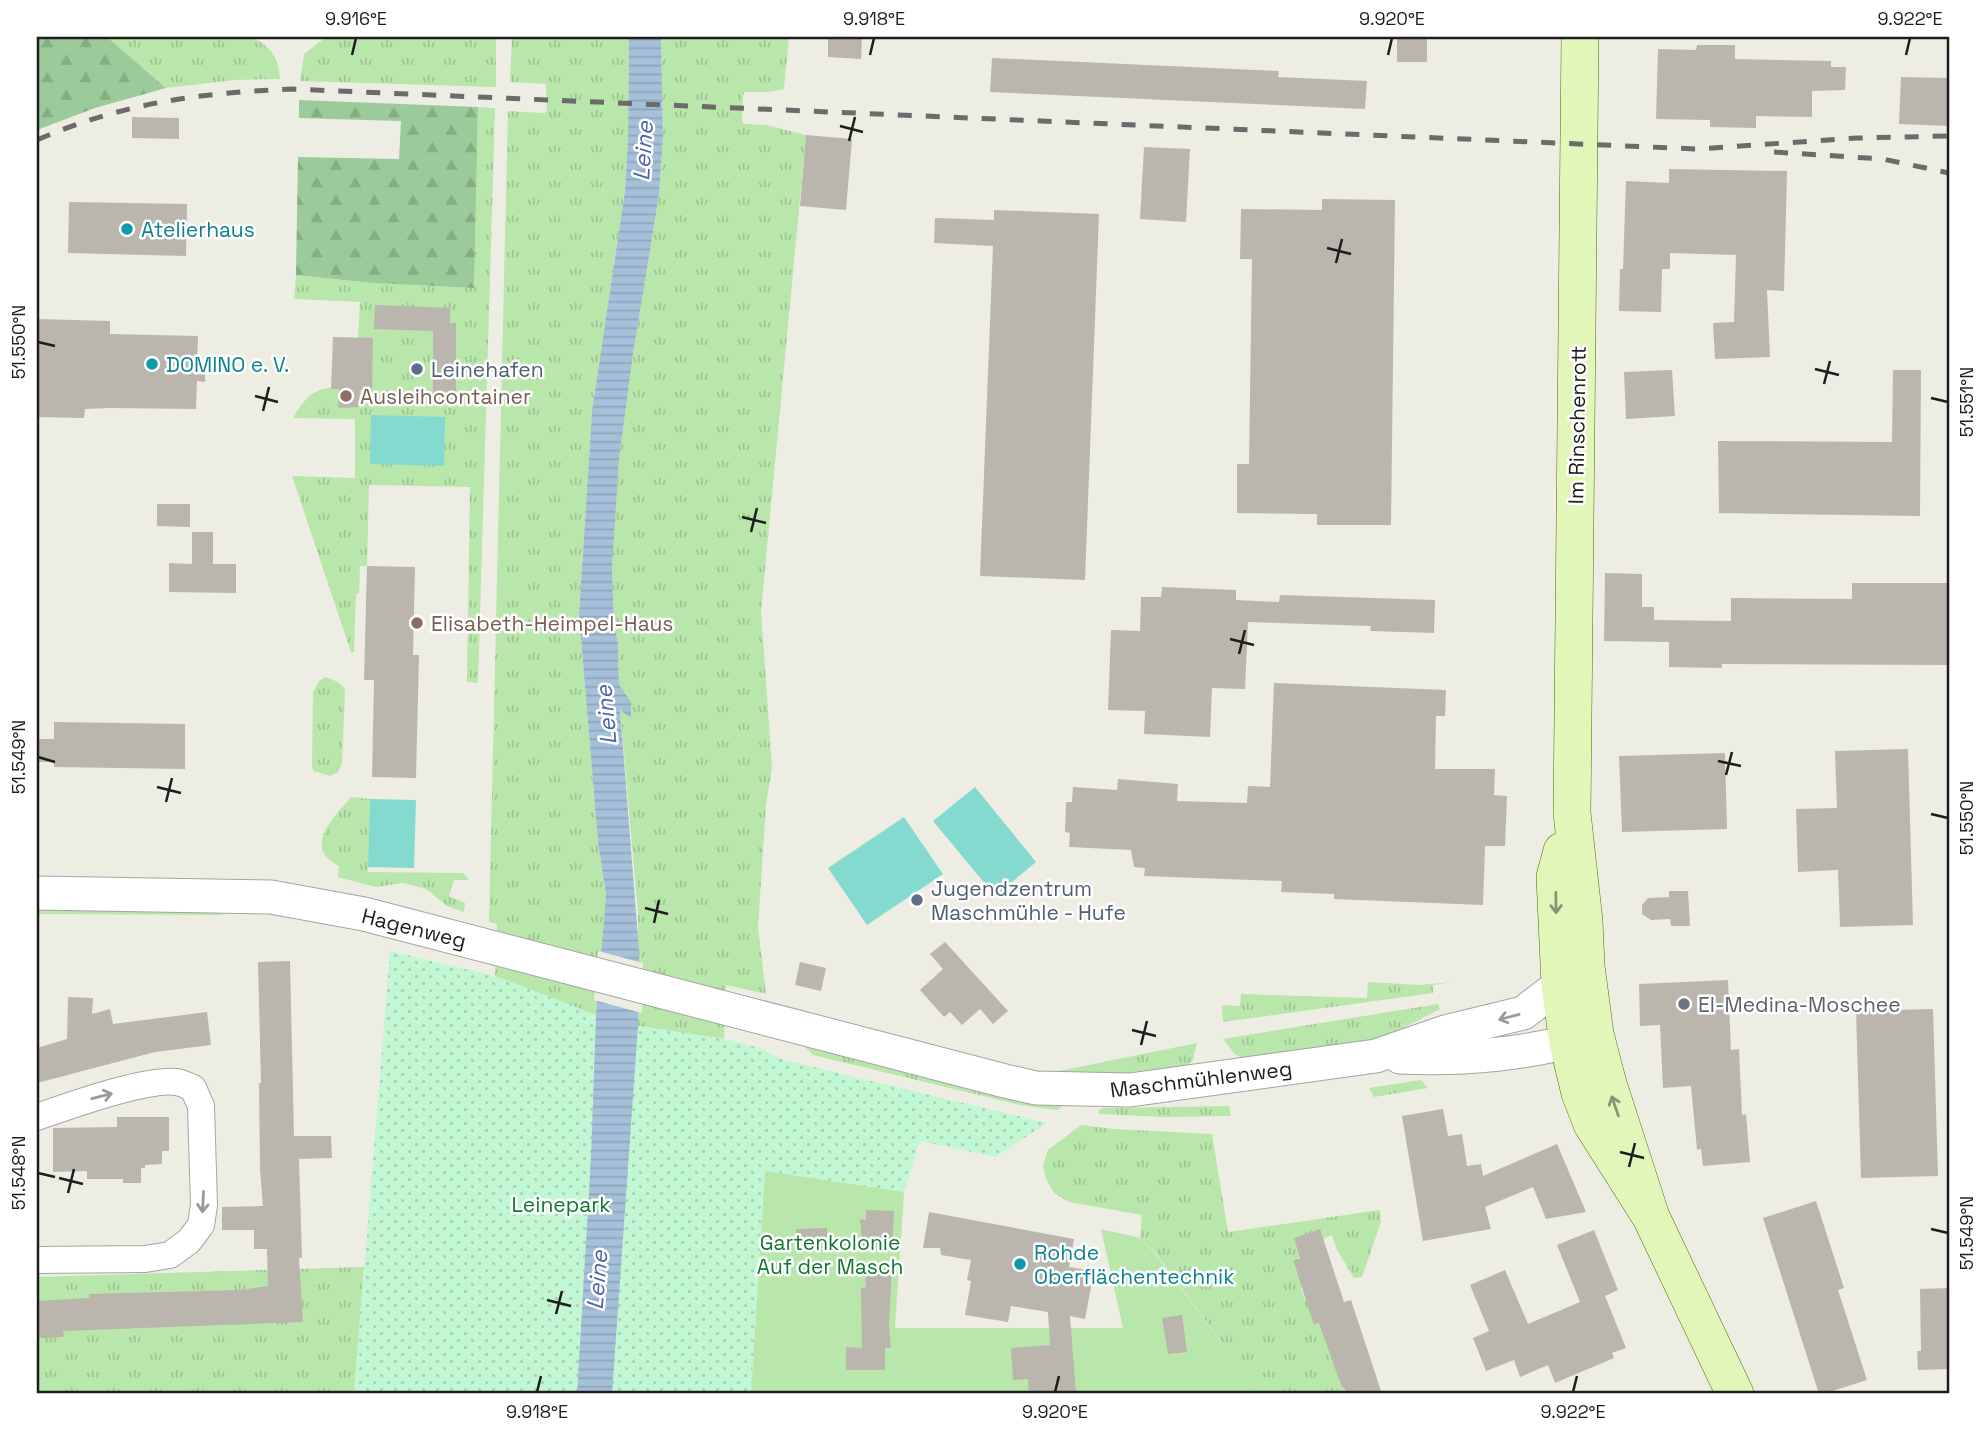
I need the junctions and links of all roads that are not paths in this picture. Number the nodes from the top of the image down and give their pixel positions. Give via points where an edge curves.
1 (1580, 37) edge
2 (37, 893) edge
3 (1573, 975) junction
4 (768, 1019) joint
5 (1581, 1038) junction
6 (1377, 1056) junction
7 (37, 1117) edge
8 (37, 1260) edge
9 (1735, 1394) edge

1 - 3 main road, Im Rinschenrott via 1572,813 1584,921
2 - 4 street, Hagenweg via 271,897 364,914
3 - 5 main road
3 -> 6 street, Maschmühlenweg via 1523,1013 1445,1032
4 - 6 street, Maschmühlenweg via 1036,1088 1130,1090
5 - 6 street, Maschmühlenweg via 1514,1052 1434,1058
5 - 9 main road via 1608,1084 1651,1217
7 -> 8 street via 147,1085 177,1082 193,1088 202,1115 204,1205 201,1225 190,1241 170,1255

